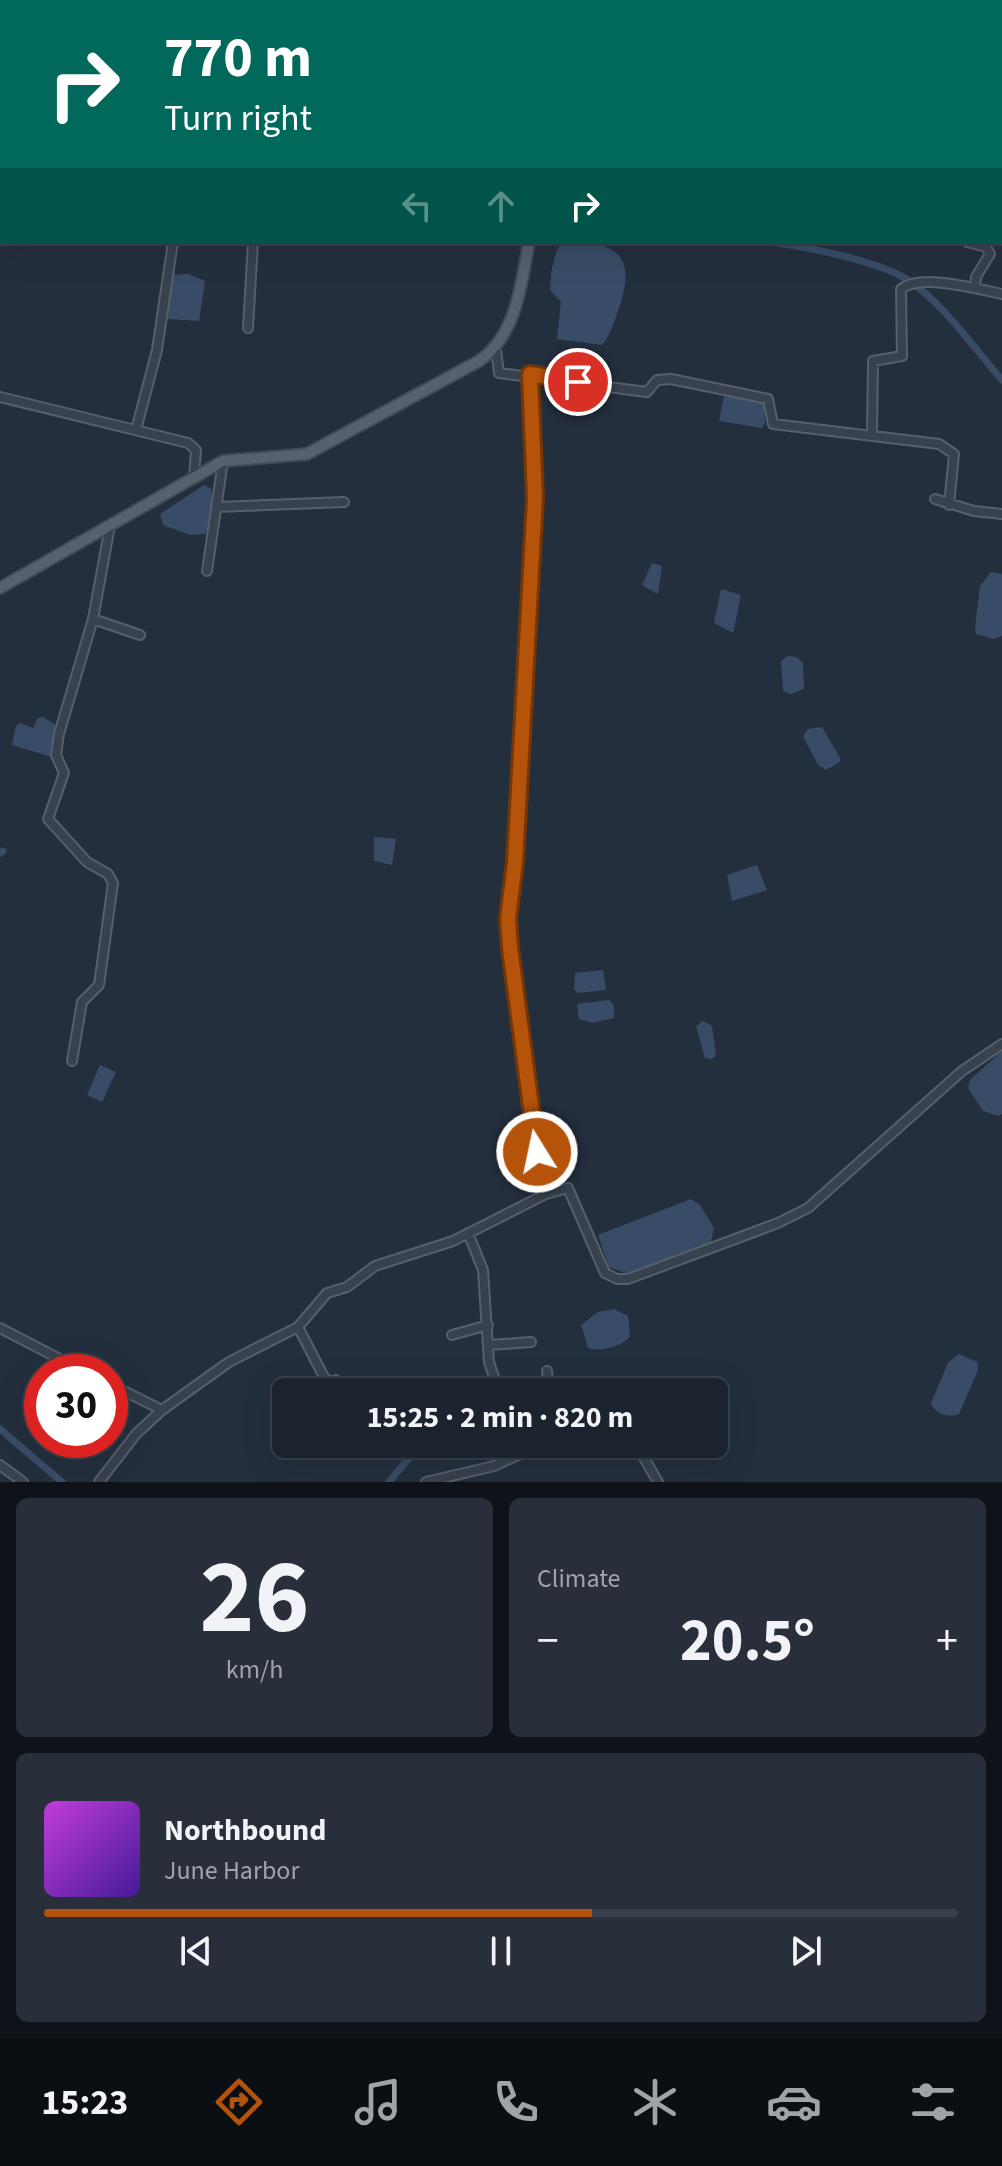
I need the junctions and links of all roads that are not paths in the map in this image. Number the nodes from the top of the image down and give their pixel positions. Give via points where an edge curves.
1 (173, 244) edge
2 (253, 244) edge
3 (529, 244) edge
4 (975, 244) edge
5 (975, 288) junction
6 (1002, 294) edge
7 (248, 328) dead end
8 (496, 349) junction
9 (530, 374) junction
10 (0, 397) edge
11 (136, 430) junction
12 (872, 435) junction
13 (223, 461) junction
14 (194, 477) junction
15 (935, 499) dead end
16 (344, 502) dead end
17 (949, 505) junction
18 (217, 507) junction
19 (1002, 514) edge
20 (110, 526) junction
21 (207, 571) dead end
22 (0, 588) edge
23 (93, 619) junction
24 (140, 635) dead end
25 (1002, 1044) edge
26 (72, 1061) dead end
27 (546, 1194) junction
28 (468, 1233) junction
29 (488, 1325) junction
30 (298, 1327) junction
31 (0, 1328) edge
32 (452, 1335) dead end
33 (531, 1342) dead end
34 (489, 1345) junction
35 (50, 1354) edge
36 (547, 1371) dead end
37 (325, 1378) edge
38 (494, 1378) edge
39 (548, 1378) edge
40 (128, 1393) edge
41 (162, 1410) junction
42 (517, 1458) edge
43 (644, 1458) edge
44 (0, 1465) edge
45 (23, 1482) edge
46 (99, 1482) edge
47 (426, 1482) edge
48 (658, 1482) edge

1 - 11 street via 157,350
2 - 7 street
3 - 8 main road via 511,321
4 - 5 street via 990,254
5 - 6 street
5 - 12 street via 910,283 901,289 902,356 873,361
8 - 9 street via 499,373
8 - 13 main road via 307,454
9 - 12 street via 647,392 657,380 671,379 768,399 773,424
9 - 27 street via 535,498 508,919 527,1095
10 - 11 street
11 - 14 street via 188,443 196,450
12 - 17 street via 952,449
13 - 14 main road
13 - 18 street
14 - 20 main road
15 - 17 street
16 - 18 street
17 - 19 street
18 - 21 street
20 - 22 main road
20 - 23 street
23 - 24 street
23 - 26 street via 59,734 56,755 64,773 48,819 113,883 99,985 82,1002
25 - 27 street via 962,1071 808,1208 628,1279 605,1273 568,1188
27 - 28 street
28 - 29 street via 483,1270
28 - 30 street via 362,1273 319,1300
29 - 32 street
29 - 34 street
30 - 37 street
30 - 41 street via 229,1362
31 - 35 street
33 - 34 street
34 - 38 street
36 - 39 street
40 - 41 street
41 - 46 street
42 - 47 street
43 - 48 street
44 - 45 street

